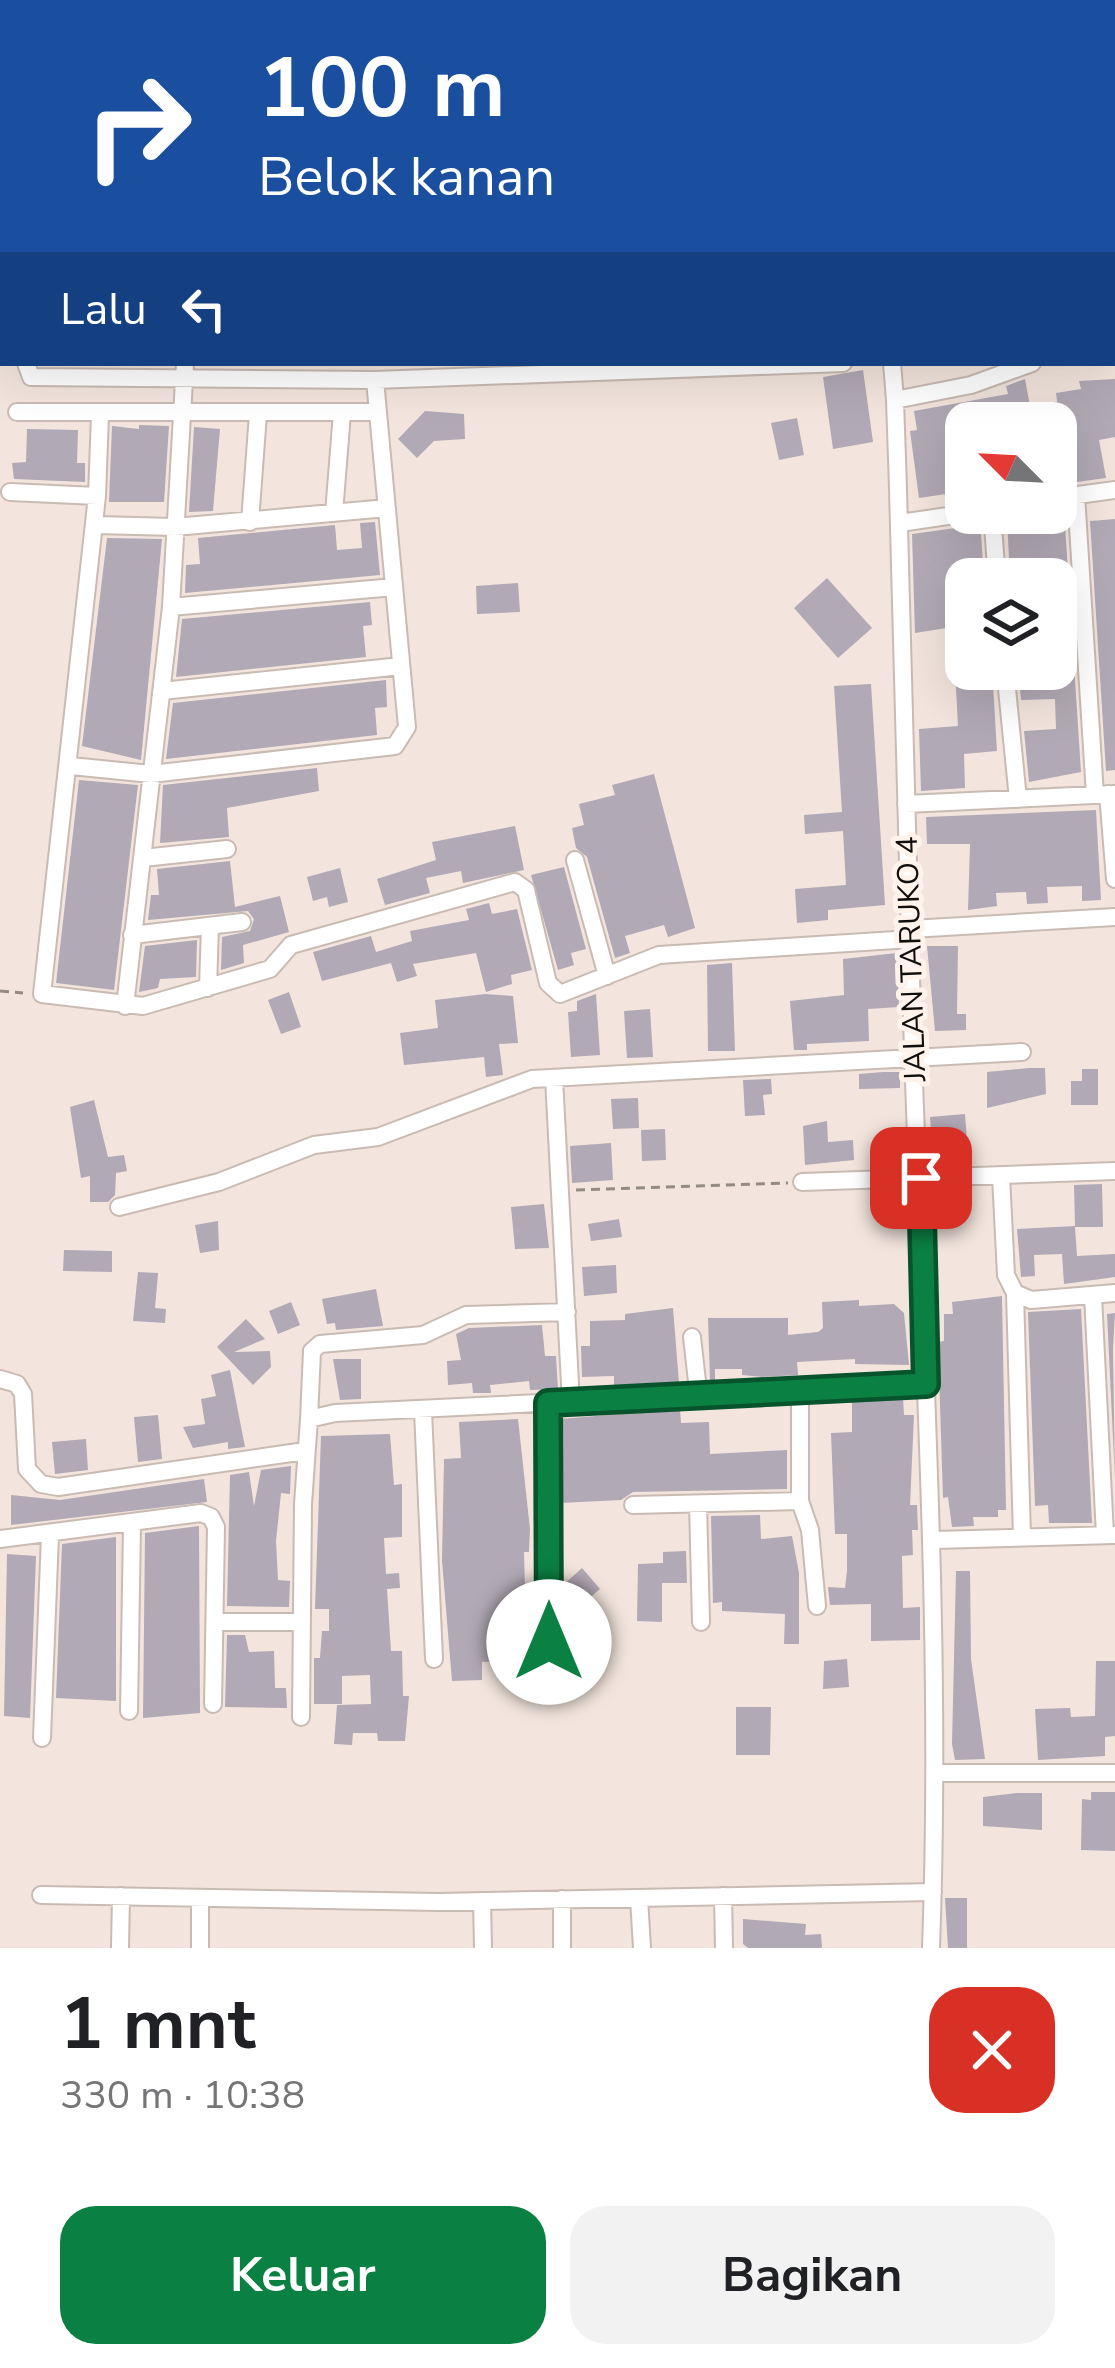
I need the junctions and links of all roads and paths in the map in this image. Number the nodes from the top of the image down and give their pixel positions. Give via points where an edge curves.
1 (27, 366) edge
2 (688, 366) edge
3 (892, 366) edge
4 (1024, 366) edge
5 (532, 369) edge
6 (106, 371) edge
7 (185, 371) edge
8 (267, 372) edge
9 (375, 380) junction
10 (895, 400) junction
11 (17, 412) dead end
12 (378, 412) junction
13 (342, 413) junction
14 (182, 414) junction
15 (258, 414) junction
16 (100, 415) junction
17 (1115, 490) edge
18 (10, 492) dead end
19 (1077, 495) edge
20 (97, 496) junction
21 (1077, 505) edge
22 (387, 508) junction
23 (334, 513) junction
24 (945, 516) edge
25 (250, 522) junction
26 (899, 523) junction
27 (96, 525) junction
28 (175, 527) junction
29 (394, 587) junction
30 (172, 607) junction
31 (401, 666) junction
32 (1007, 690) edge
33 (162, 692) junction
34 (71, 766) junction
35 (151, 774) junction
36 (1106, 794) edge
37 (1018, 799) junction
38 (906, 804) junction
39 (227, 850) dead end
40 (143, 858) junction
41 (574, 860) dead end
42 (1115, 879) edge
43 (1115, 917) edge
44 (242, 922) dead end
45 (210, 926) junction
46 (911, 934) junction
47 (132, 935) junction
48 (607, 976) junction
49 (208, 988) junction
50 (0, 991) edge
51 (42, 994) junction
52 (124, 1006) junction
53 (1022, 1052) dead end
54 (913, 1054) junction
55 (554, 1078) junction
56 (1115, 1172) edge
57 (1001, 1176) junction
58 (921, 1178) junction
59 (802, 1182) joint
60 (562, 1191) junction
61 (119, 1207) dead end
62 (1015, 1293) junction
63 (1115, 1293) edge
64 (1093, 1296) junction
65 (567, 1312) junction
66 (692, 1337) dead end
67 (0, 1379) edge
68 (926, 1384) junction
69 (800, 1391) junction
70 (699, 1400) junction
71 (548, 1403) junction
72 (571, 1403) junction
73 (424, 1411) junction
74 (309, 1419) junction
75 (304, 1451) junction
76 (800, 1501) junction
77 (698, 1504) junction
78 (633, 1505) dead end
79 (132, 1525) junction
80 (50, 1535) junction
81 (1110, 1535) edge
82 (1022, 1537) junction
83 (0, 1539) edge
84 (935, 1540) junction
85 (817, 1606) dead end
86 (215, 1622) junction
87 (301, 1622) junction
88 (701, 1622) dead end
89 (549, 1642) dead end
90 (434, 1659) dead end
91 (213, 1704) dead end
92 (129, 1711) dead end
93 (302, 1718) dead end
94 (42, 1738) dead end
95 (938, 1773) junction
96 (1115, 1773) edge
97 (933, 1892) junction
98 (40, 1895) dead end
99 (122, 1896) junction
100 (723, 1896) junction
101 (200, 1898) junction
102 (639, 1898) junction
103 (562, 1899) junction
104 (482, 1901) junction
105 (120, 1948) edge
106 (200, 1948) edge
107 (483, 1948) edge
108 (562, 1948) edge
109 (641, 1948) edge
110 (724, 1948) edge
111 (931, 1948) edge

1 - 6 street via 32,377
2 - 5 street
3 - 10 street, JALAN TARUKO 4
4 - 10 street
5 - 9 street
6 - 7 street
7 - 8 street
7 - 14 street
8 - 9 street
9 - 12 street
10 - 26 street, JALAN TARUKO 4
11 - 16 street
12 - 13 street
12 - 22 street
13 - 15 street
13 - 23 street
14 - 15 street
14 - 16 street
14 - 28 street
15 - 25 street
16 - 20 street
17 - 19 street
18 - 20 street
20 - 27 street
21 - 36 street
22 - 23 street
22 - 29 street
23 - 25 street
24 - 26 street
25 - 28 street
26 - 38 street, JALAN TARUKO 4
27 - 28 street
27 - 34 street
28 - 30 street
29 - 30 street
29 - 31 street
30 - 33 street
31 - 33 street
31 - 35 street via 406,727 395,746
32 - 37 street
33 - 35 street
34 - 35 street
34 - 51 street
35 - 40 street
36 - 37 street
36 - 42 street
37 - 38 street
38 - 46 street, JALAN TARUKO 4
39 - 40 street
40 - 47 street
41 - 48 street
43 - 46 street
44 - 45 street
45 - 47 street
45 - 49 street
46 - 48 street via 658,955
46 - 54 street, JALAN TARUKO 4
47 - 52 street
48 - 49 street via 564,994 552,991 526,890 515,882 291,945 270,969
49 - 52 street
50 - 51 path
51 - 52 street
53 - 54 street
54 - 55 street
54 - 58 street, JALAN TARUKO 4
55 - 60 street
55 - 61 street via 499,1088 378,1137 314,1144 219,1182
56 - 57 street
57 - 58 street
57 - 62 street via 1006,1275
58 - 59 street
58 - 68 street, JALAN TARUKO 4
59 - 60 path
60 - 65 street
62 - 64 street via 1031,1300
62 - 82 street
63 - 64 street
64 - 81 street
65 - 72 street
65 - 74 street via 466,1315 423,1335 320,1344 312,1357
66 - 70 street
67 - 75 street via 23,1394 27,1469 41,1484
68 - 69 street
68 - 84 street, JALAN TARUKO 4
69 - 70 street
69 - 76 street
70 - 72 street
71 - 72 street
71 - 73 street
71 - 89 street
73 - 74 street
73 - 90 street
74 - 75 street
75 - 87 street
76 - 77 street
76 - 85 street
77 - 78 street
77 - 88 street
79 - 80 street
79 - 86 street via 211,1517
79 - 92 street
80 - 83 street
80 - 94 street
81 - 82 street
82 - 84 street
84 - 95 street, JALAN TARUKO 4
86 - 87 street
86 - 91 street
87 - 93 street
95 - 96 street
95 - 97 street, JALAN TARUKO 4
97 - 100 street
97 - 111 street, JALAN TARUKO 4
98 - 99 street
99 - 101 street
99 - 105 street
100 - 102 street
100 - 110 street
101 - 104 street
101 - 106 street
102 - 103 street
102 - 109 street
103 - 104 street
103 - 108 street
104 - 107 street

